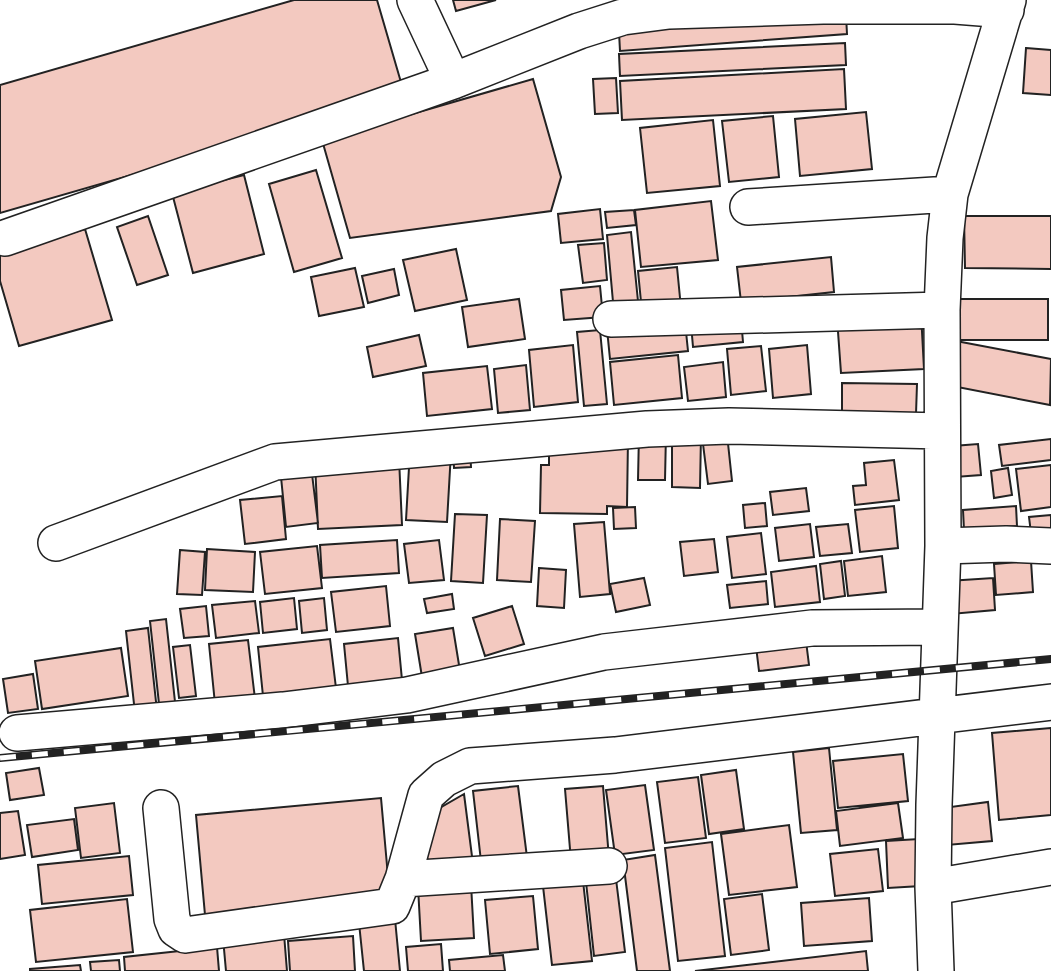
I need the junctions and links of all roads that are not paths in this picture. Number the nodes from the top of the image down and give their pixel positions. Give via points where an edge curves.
1 (415, 0) edge
2 (1007, 5) edge
3 (453, 81) junction
4 (950, 194) junction
5 (748, 207) dead end
6 (5, 238) dead end
7 (942, 310) junction
8 (611, 318) dead end
9 (942, 431) junction
10 (56, 543) dead end
11 (943, 546) junction
12 (1051, 546) edge
13 (940, 627) junction
14 (1051, 702) edge
15 (937, 716) junction
16 (17, 733) dead end
17 (161, 808) dead end
18 (610, 866) dead end
19 (1051, 867) edge
20 (403, 879) junction
21 (933, 887) junction
22 (936, 971) edge

1 - 3 street
2 - 3 street via 823,6 623,17
2 - 4 street
3 - 6 street
4 - 5 street
4 - 7 street
7 - 8 street
7 - 9 street
9 - 10 street via 729,425 275,462
9 - 11 street
11 - 12 street
11 - 13 street
13 - 15 street
13 - 16 street via 812,628 604,652 407,695
14 - 15 street
15 - 20 street via 615,755 470,766 426,795
15 - 21 street
17 - 20 street via 172,919 185,935 392,906
18 - 20 street
19 - 21 street
21 - 22 street

